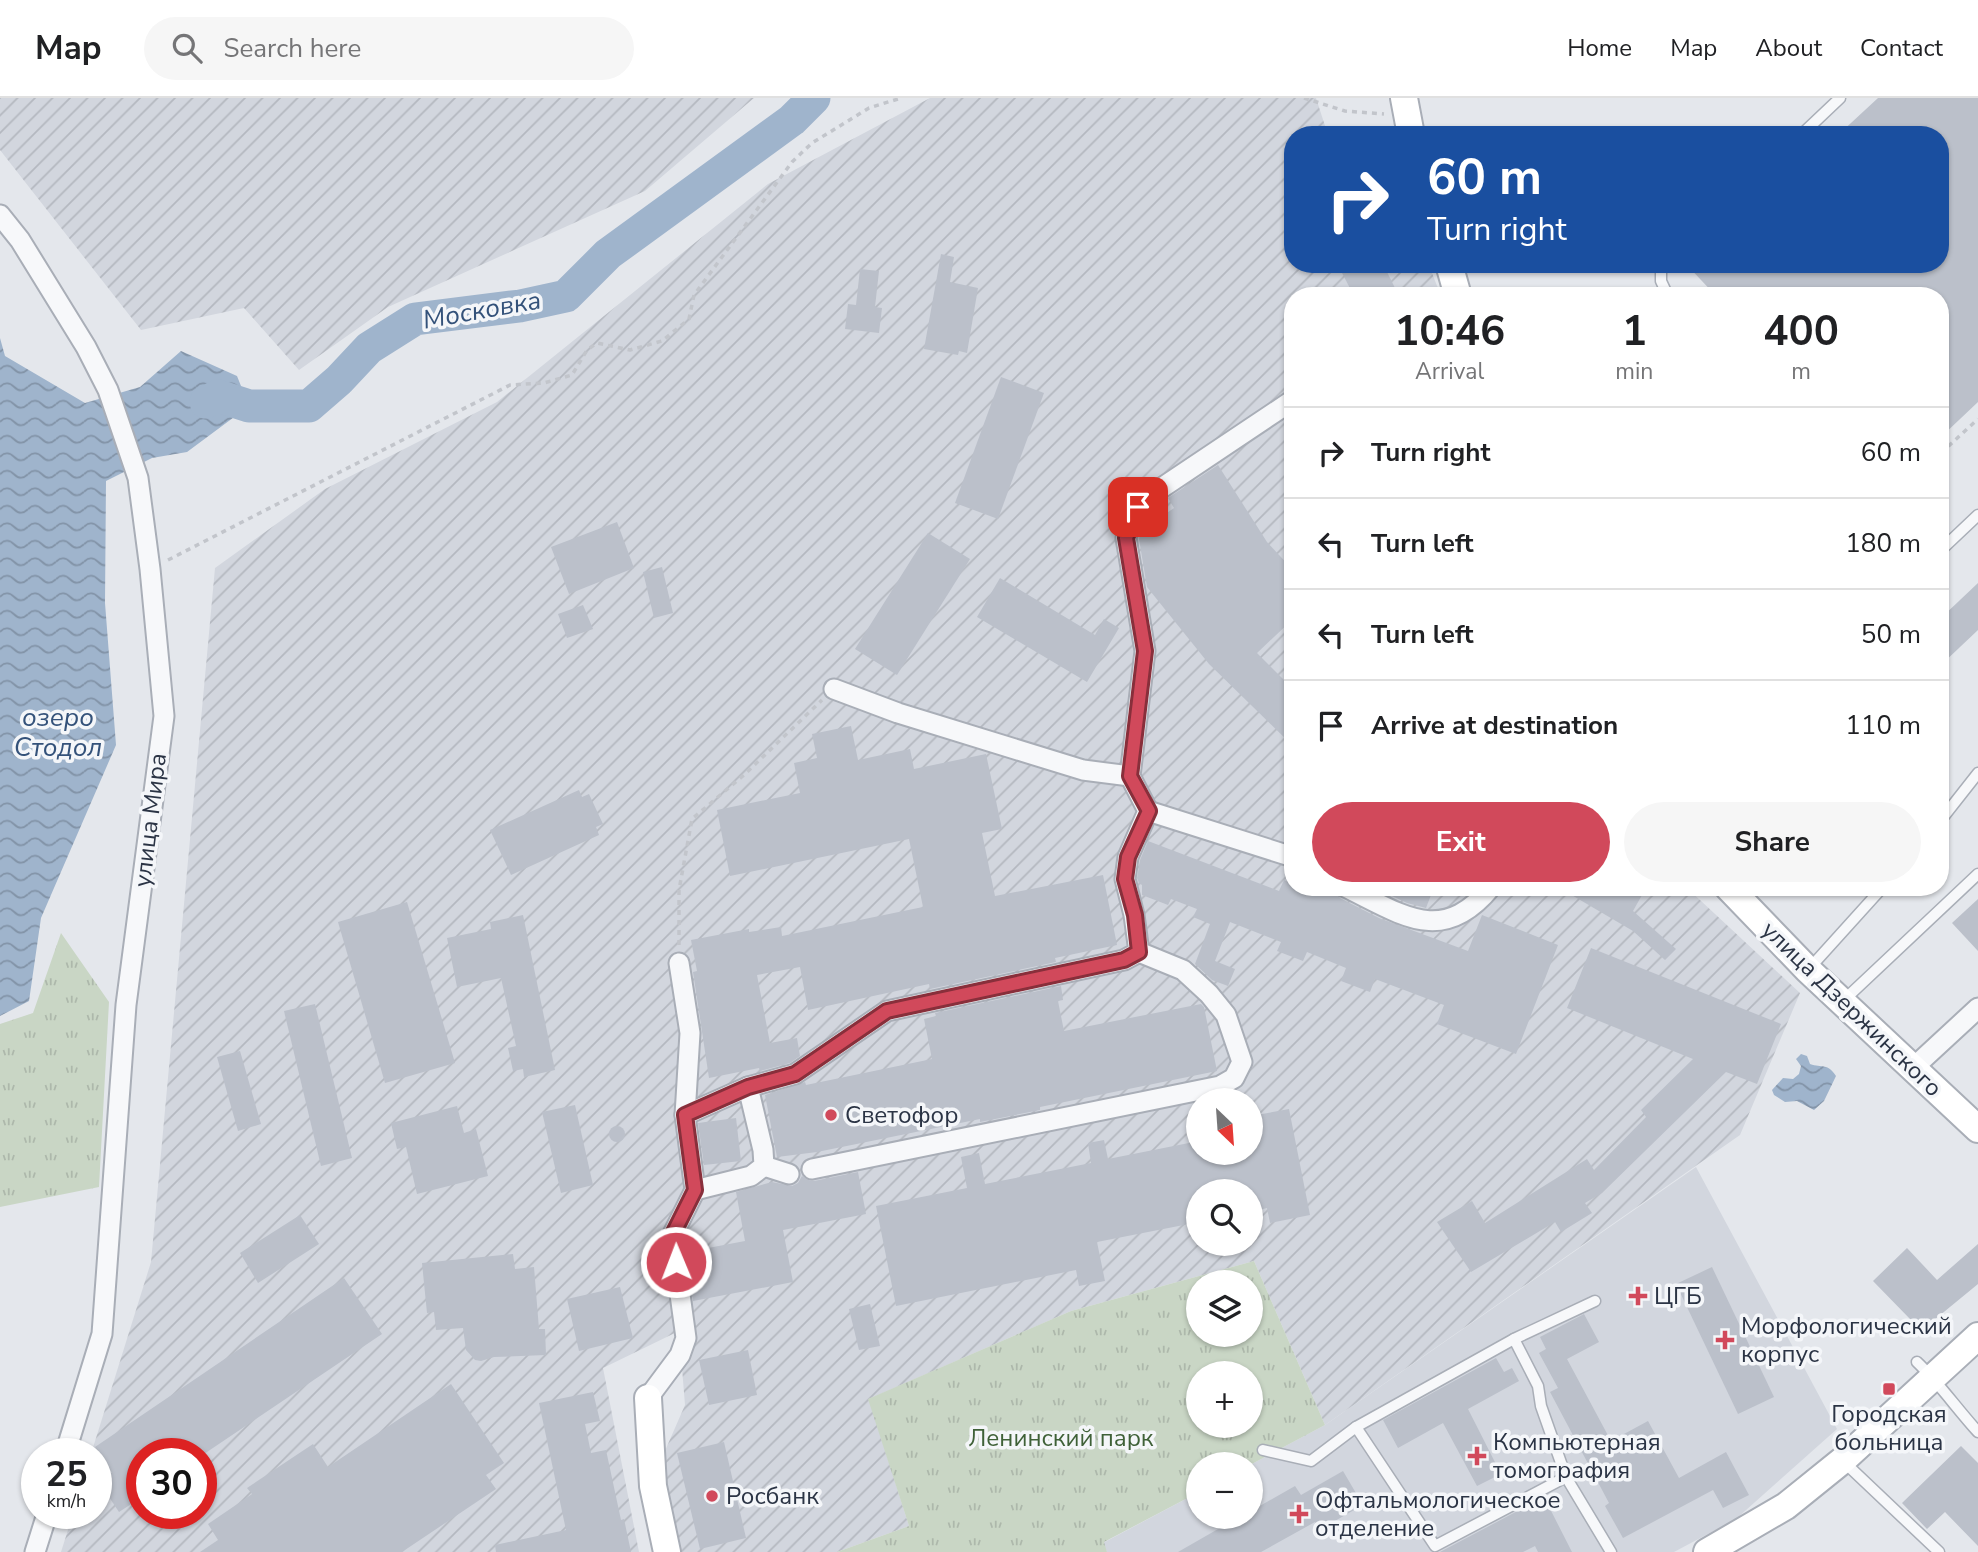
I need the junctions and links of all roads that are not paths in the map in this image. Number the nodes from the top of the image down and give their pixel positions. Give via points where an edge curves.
1 (1840, 98) edge
2 (1396, 106) edge
3 (1406, 126) edge
4 (1810, 126) edge
5 (0, 215) edge
6 (1284, 406) edge
7 (1978, 515) edge
8 (1949, 542) edge
9 (834, 689) road end
10 (1978, 773) edge
11 (1130, 776) junction
12 (1949, 810) edge
13 (1149, 811) junction
14 (1284, 854) edge
15 (1978, 874) edge
16 (1364, 896) edge
17 (1482, 896) edge
18 (1737, 896) edge
19 (1875, 896) edge
20 (1139, 952) junction
21 (679, 963) road end
22 (1808, 970) junction
23 (1842, 1002) junction
24 (1978, 1008) edge
25 (1912, 1069) junction
26 (748, 1087) junction
27 (685, 1115) junction
28 (1978, 1129) edge
29 (764, 1166) junction
30 (813, 1169) dead end
31 (789, 1174) dead end
32 (695, 1190) junction
33 (1595, 1301) dead end
34 (1978, 1336) edge
35 (1514, 1339) junction
36 (1925, 1370) junction
37 (648, 1398) joint
38 (1356, 1427) junction
39 (1978, 1432) edge
40 (70, 1438) edge
41 (1263, 1450) dead end
42 (1843, 1460) junction
43 (1566, 1477) junction
44 (43, 1529) edge
45 (36, 1552) edge
46 (667, 1552) edge
47 (1611, 1552) edge
48 (1707, 1552) edge
49 (1939, 1552) edge

1 - 4 lane
2 - 3 main road
5 - 40 street, улица Мира via 86,347 108,390 138,478 164,716 126,1005 102,1334
6 - 11 street via 1154,493 1138,507 1129,526 1126,538 1145,651
7 - 8 lane
9 - 11 street via 1083,771
10 - 12 lane
11 - 13 street
13 - 14 street
13 - 20 street via 1128,857 1125,879
15 - 23 lane
16 - 17 street via 1411,919 1434,922 1459,916
18 - 22 main road, улица Дзержинского
19 - 22 lane
20 - 26 street via 1124,960 887,1011 795,1074
20 - 30 street via 1183,970 1226,1015 1242,1062 1234,1078 1220,1086
21 - 27 street via 690,1033
22 - 23 main road, улица Дзержинского
23 - 25 main road, улица Дзержинского
24 - 25 street
25 - 28 main road, улица Дзержинского
26 - 27 street
26 - 29 street
27 - 32 street
29 - 31 street
29 - 32 street via 751,1176
32 - 37 street via 672,1236 686,1338 680,1355
33 - 35 lane
34 - 36 main road
35 - 38 lane
35 - 43 lane via 1538,1386
36 - 39 lane
36 - 42 main road
37 - 46 main road via 653,1486
38 - 41 lane via 1311,1461
38 - 43 lane via 1435,1546
42 - 48 main road via 1786,1506
42 - 49 lane
43 - 47 lane
44 - 45 street

